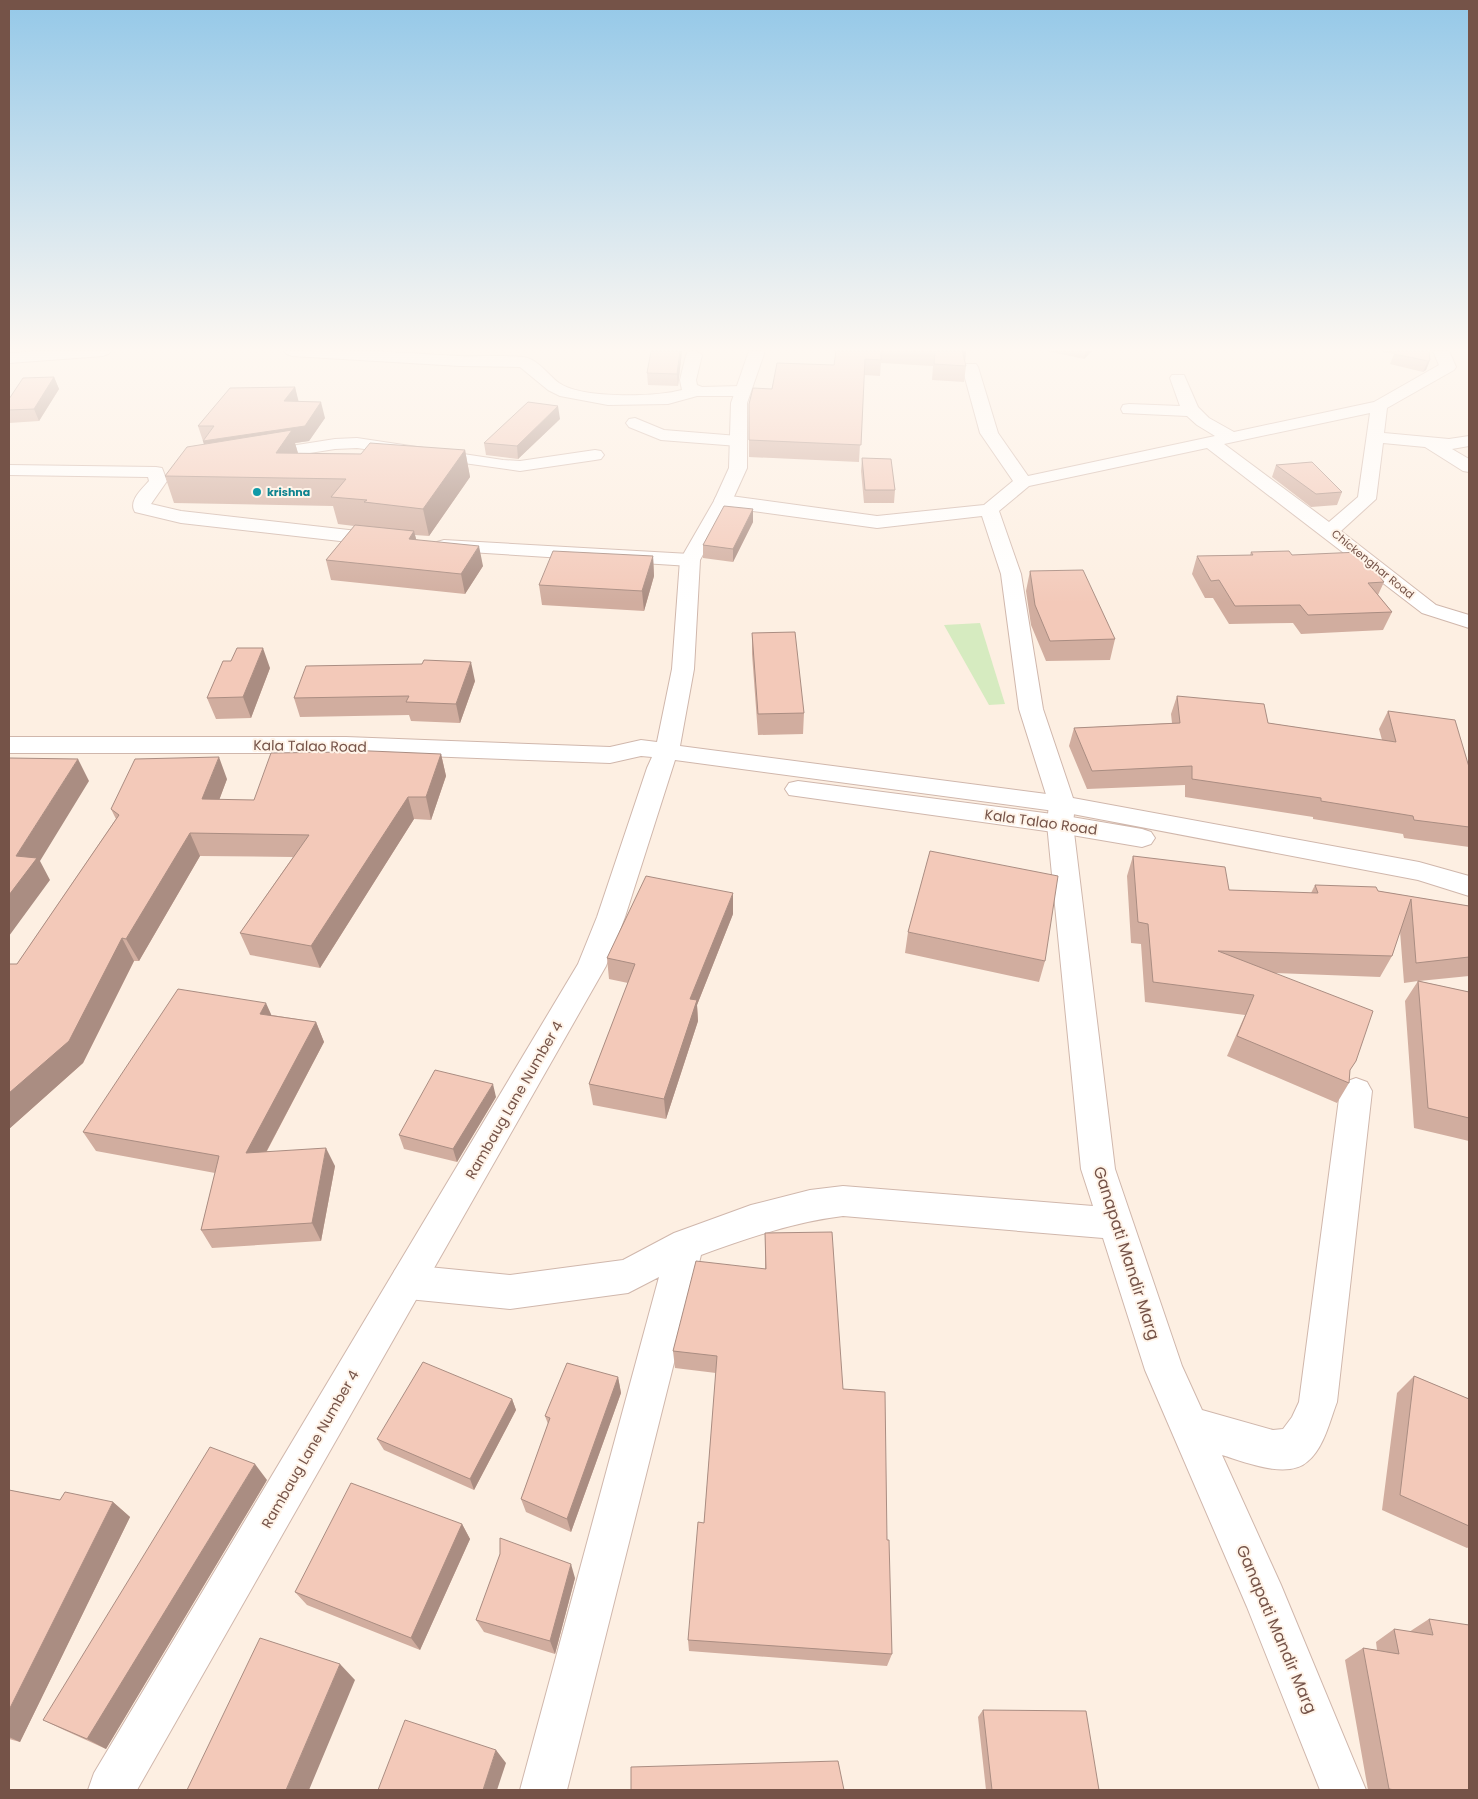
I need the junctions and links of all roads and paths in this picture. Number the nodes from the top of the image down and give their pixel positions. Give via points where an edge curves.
1 (661, 435) edge
2 (738, 435) edge
3 (990, 435) edge
4 (1227, 435) edge
5 (1246, 435) edge
6 (1375, 437) joint
7 (1232, 438) junction
8 (738, 441) junction
9 (1469, 441) edge
10 (1429, 442) junction
11 (1211, 443) junction
12 (595, 455) dead end
13 (241, 459) edge
14 (1469, 467) edge
15 (9, 470) edge
16 (1023, 482) junction
17 (723, 501) junction
18 (989, 510) junction
19 (1329, 531) junction
20 (397, 541) edge
21 (427, 544) edge
22 (690, 560) junction
23 (1469, 622) edge
24 (9, 745) edge
25 (663, 760) junction
26 (1061, 814) junction
27 (1469, 886) edge
28 (1469, 902) edge
29 (1356, 1091) dead end
30 (1116, 1223) junction
31 (686, 1244) junction
32 (408, 1282) junction
33 (1189, 1426) junction
34 (111, 1790) edge
35 (543, 1790) edge
36 (1344, 1790) edge

1 - 8 street
2 - 8 street, Rambaug Lane Number 4
3 - 16 street
4 - 7 street
5 - 7 street
6 - 10 street
6 - 19 street, Chickenghar Road via 1367,499
7 - 11 street
8 - 17 street, Rambaug Lane Number 4 via 738,468
9 - 10 street
10 - 14 street
11 - 16 street
11 - 19 street
12 - 13 street via 520,466 357,443
15 - 20 street via 166,470 142,502 142,508 181,517
16 - 18 street
17 - 18 street via 877,522
17 - 22 street, Rambaug Lane Number 4
18 - 26 street, Ganapati Mandir Marg via 1011,574 1031,709
19 - 23 street, Chickenghar Road via 1429,608
21 - 22 street
22 - 25 street, Rambaug Lane Number 4 via 683,669
24 - 25 street, Kala Talao Road via 346,745 610,755 632,764
25 - 26 street, Kala Talao Road
25 - 32 street, Rambaug Lane Number 4 via 592,966
26 - 27 street, Kala Talao Road via 1419,871
26 - 28 street, Kala Talao Road via 1393,879
26 - 30 street, Ganapati Mandir Marg via 1098,1169
29 - 33 street via 1318,1402 1306,1431 1294,1448 1273,1450
30 - 31 street via 843,1201 810,1205
30 - 33 street, Ganapati Mandir Marg via 1164,1370
31 - 32 street via 628,1276 579,1283 510,1292
31 - 35 street
32 - 34 street, Rambaug Lane Number 4
33 - 36 street, Ganapati Mandir Marg via 1266,1600

